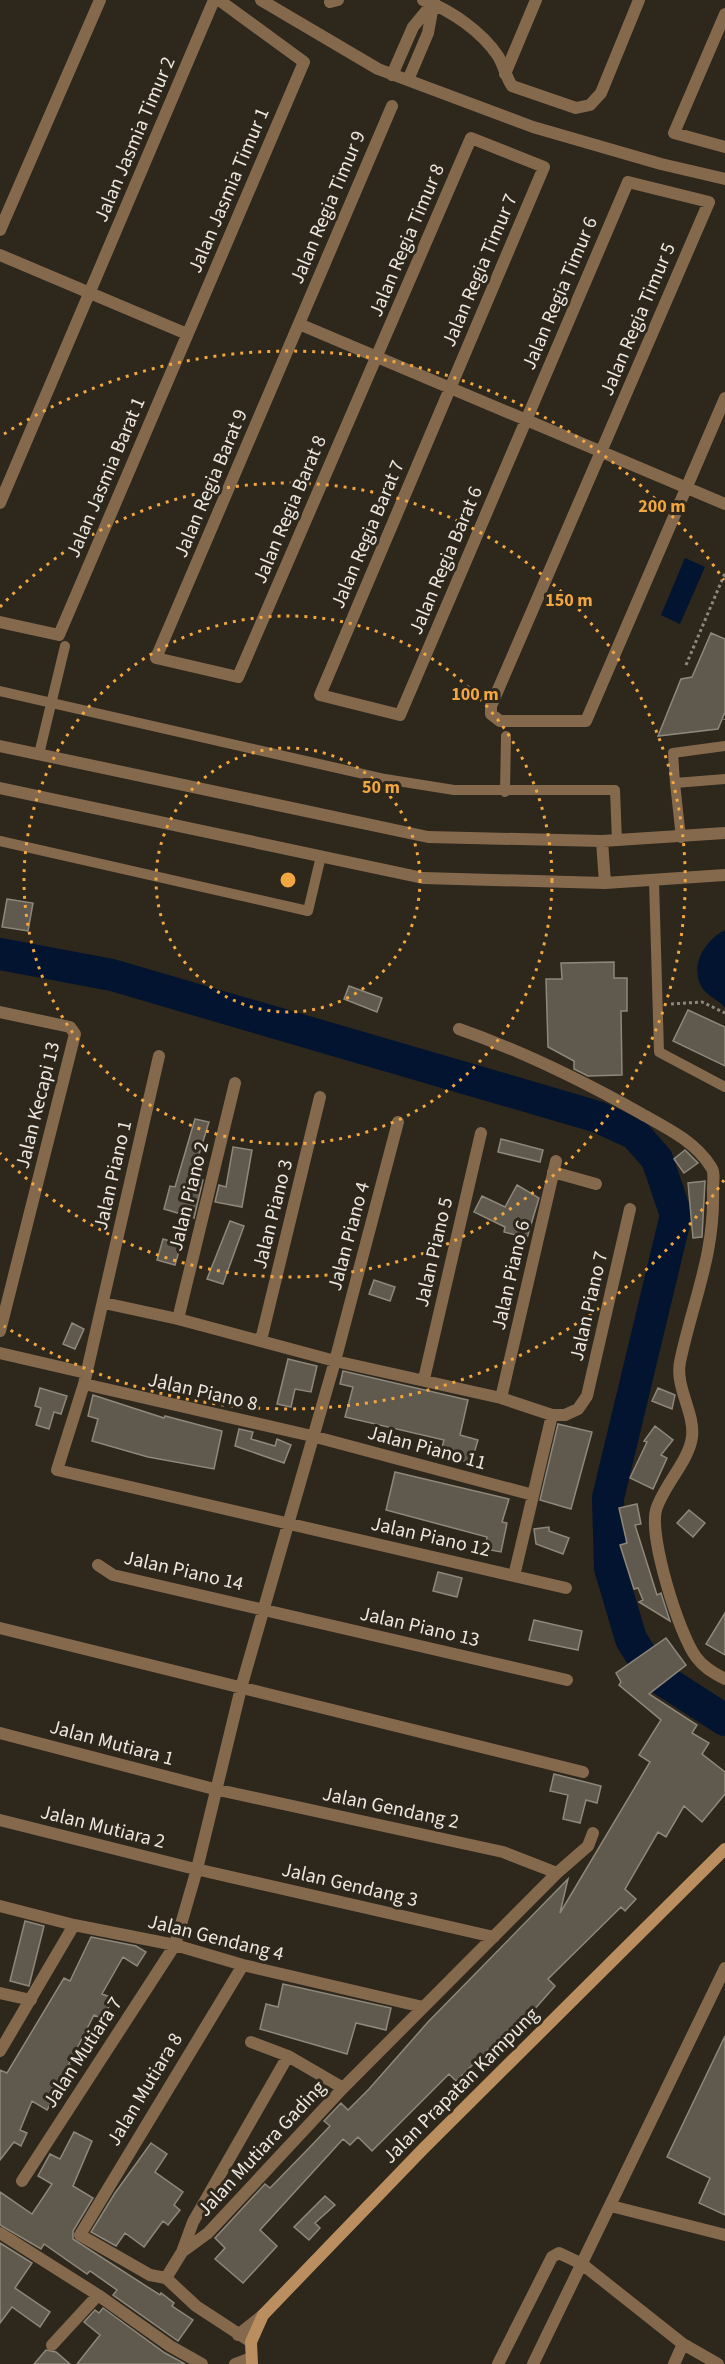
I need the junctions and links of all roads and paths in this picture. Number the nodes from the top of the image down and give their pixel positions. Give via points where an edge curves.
1 (100, 0) edge
2 (214, 0) edge
3 (219, 0) edge
4 (261, 0) edge
5 (536, 0) edge
6 (639, 0) edge
7 (430, 1) edge
8 (725, 14) edge
9 (505, 74) junction
10 (392, 75) junction
11 (408, 81) junction
12 (392, 106) dead end
13 (471, 138) joint
14 (725, 147) edge
15 (725, 179) edge
16 (628, 182) joint
17 (0, 230) edge
18 (0, 255) edge
19 (89, 293) junction
20 (299, 324) junction
21 (187, 334) junction
22 (377, 357) junction
23 (450, 388) junction
24 (725, 398) edge
25 (526, 420) junction
26 (601, 452) junction
27 (686, 488) junction
28 (0, 503) edge
29 (725, 504) edge
30 (725, 573) edge
31 (0, 622) edge
32 (62, 641) junction
33 (686, 665) dead end
34 (238, 677) joint
35 (0, 691) edge
36 (51, 703) junction
37 (400, 714) joint
38 (506, 736) dead end
39 (0, 746) edge
40 (725, 746) edge
41 (39, 754) junction
42 (725, 779) edge
43 (675, 783) junction
44 (0, 788) edge
45 (505, 792) junction
46 (725, 833) edge
47 (681, 838) junction
48 (0, 841) edge
49 (602, 841) junction
50 (617, 841) junction
51 (321, 856) junction
52 (725, 875) edge
53 (654, 881) junction
54 (605, 883) junction
55 (658, 1005) junction
56 (0, 1012) edge
57 (725, 1013) edge
58 (459, 1029) dead end
59 (159, 1056) dead end
60 (235, 1083) dead end
61 (725, 1087) edge
62 (320, 1097) dead end
63 (398, 1122) dead end
64 (480, 1133) dead end
65 (596, 1184) dead end
66 (630, 1209) dead end
67 (104, 1303) junction
68 (178, 1319) junction
69 (0, 1331) edge
70 (261, 1340) junction
71 (0, 1353) edge
72 (335, 1360) junction
73 (85, 1378) junction
74 (424, 1379) junction
75 (501, 1398) junction
76 (552, 1415) junction
77 (312, 1436) junction
78 (533, 1495) junction
79 (287, 1522) junction
80 (98, 1566) dead end
81 (514, 1576) junction
82 (566, 1588) dead end
83 (263, 1608) junction
84 (0, 1628) edge
85 (248, 1669) joint
86 (725, 1679) edge
87 (567, 1680) dead end
88 (241, 1688) junction
89 (0, 1733) edge
90 (583, 1772) dead end
91 (214, 1789) junction
92 (0, 1820) edge
93 (593, 1833) dead end
94 (725, 1849) edge
95 (197, 1869) junction
96 (556, 1873) junction
97 (0, 1906) edge
98 (74, 1926) junction
99 (494, 1937) junction
100 (175, 1945) junction
101 (243, 1965) junction
102 (725, 1968) edge
103 (0, 1993) edge
104 (31, 2000) junction
105 (423, 2007) junction
106 (251, 2042) dead end
107 (0, 2051) edge
108 (288, 2056) junction
109 (343, 2088) junction
110 (22, 2181) dead end
111 (611, 2206) junction
112 (0, 2233) edge
113 (725, 2235) edge
114 (182, 2252) junction
115 (582, 2264) junction
116 (166, 2278) junction
117 (98, 2295) junction
118 (263, 2315) junction
119 (238, 2335) junction
120 (250, 2342) junction
121 (683, 2344) junction
122 (52, 2345) dead end
123 (251, 2361) edge
124 (202, 2364) edge
125 (235, 2364) edge
126 (498, 2364) edge
127 (533, 2364) edge
128 (674, 2364) edge
129 (718, 2364) edge

1 - 17 street
2 - 19 street, Jalan Jasmia Timur 2
3 - 21 street, Jalan Jasmia Timur 1 via 304,62
4 - 10 street
5 - 9 street
6 - 9 street via 601,93 590,105 576,108 512,86
7 - 9 street via 458,18 489,45
7 - 10 street via 413,27
7 - 11 street via 428,33
8 - 14 street via 674,134
10 - 11 street
11 - 15 street via 533,128
12 - 20 street, Jalan Regia Timur 9
13 - 22 street, Jalan Regia Timur 8
13 - 23 street, Jalan Regia Timur 7 via 544,167
16 - 25 street, Jalan Regia Timur 6
16 - 26 street, Jalan Regia Timur 5 via 709,202
18 - 19 street
19 - 21 street
19 - 28 street, Jalan Jasmia Timur 2
20 - 22 street
20 - 34 street, Jalan Regia Barat 9 via 156,658
21 - 32 street, Jalan Jasmia Barat 1
22 - 23 street
22 - 34 street, Jalan Regia Barat 8
23 - 25 street
23 - 37 street, Jalan Regia Barat 7 via 320,695
24 - 27 street
25 - 26 street
25 - 37 street, Jalan Regia Barat 6
26 - 27 street
26 - 27 street, Jalan Regia Timur 5 via 491,706 491,714 500,721 586,721
27 - 29 street
30 - 33 path
31 - 32 street
32 - 36 lane
35 - 36 lane
36 - 41 lane
36 - 45 lane via 385,779 454,790
38 - 45 lane
39 - 41 street
40 - 43 lane via 673,753
41 - 49 street via 428,837
42 - 43 lane
43 - 47 lane
44 - 51 street
45 - 50 lane via 615,790
46 - 47 street
47 - 50 street
48 - 51 lane via 308,911
49 - 50 street
49 - 54 street
51 - 54 street via 423,878
52 - 53 street
53 - 54 street
53 - 55 lane
55 - 57 path via 702,1002
55 - 61 lane via 659,1052
56 - 69 street, Jalan Kecapi 13 via 73,1029 75,1034
58 - 86 street via 511,1047 592,1085 694,1146 713,1169 714,1224 680,1364 693,1435 655,1514 657,1543 675,1611 695,1656 707,1670
59 - 67 street, Jalan Piano 1
60 - 68 street, Jalan Piano 2
62 - 70 street, Jalan Piano 3
63 - 72 street, Jalan Piano 4
64 - 74 street, Jalan Piano 5
65 - 75 street, Jalan Piano 6 via 554,1166
66 - 76 street, Jalan Piano 7 via 586,1396 578,1409
67 - 68 street
67 - 73 street, Jalan Piano 1
68 - 70 street
70 - 72 street
71 - 73 street, Jalan Piano 8
72 - 74 street
72 - 77 street, Jalan Piano 4
73 - 77 street, Jalan Piano 8
73 - 79 street, Jalan Piano 12 via 57,1470
74 - 75 street
75 - 76 street
76 - 78 street
77 - 78 street, Jalan Piano 11
77 - 79 street, Jalan Piano 4
78 - 81 street
79 - 81 street, Jalan Piano 12
79 - 83 street, Jalan Piano 4
80 - 83 street, Jalan Piano 14 via 113,1575
81 - 82 street, Jalan Piano 12
83 - 85 street, Jalan Piano 4
83 - 87 street, Jalan Piano 13
84 - 88 street
85 - 88 street, Jalan Mutiara 7
88 - 90 street
88 - 91 street, Jalan Mutiara 7
89 - 91 street, Jalan Mutiara 1
91 - 95 street, Jalan Mutiara 7
91 - 96 street, Jalan Gendang 2 via 503,1852
92 - 95 street, Jalan Mutiara 2
93 - 96 street via 588,1846
94 - 118 street, Jalan Prapatan Kampung via 423,2149
95 - 99 street, Jalan Gendang 3
95 - 100 street, Jalan Mutiara 7
96 - 99 street
97 - 98 street, Jalan Gendang 4
98 - 100 street, Jalan Gendang 4
98 - 104 street
99 - 105 street
100 - 101 street, Jalan Gendang 4
100 - 110 street, Jalan Mutiara 7
101 - 105 street, Jalan Gendang 4
101 - 116 street, Jalan Mutiara 8 via 80,2235 150,2275
102 - 111 street
103 - 104 street
104 - 107 street
105 - 109 street
106 - 108 street, Jalan Mutiara Gading
108 - 109 street, Jalan Mutiara Gading
108 - 114 street via 193,2222
109 - 114 street, Jalan Mutiara Gading via 208,2233
111 - 113 street
111 - 115 street
112 - 117 street
114 - 116 street
115 - 121 street
115 - 126 street via 559,2253 552,2257
115 - 127 street
116 - 119 street via 196,2306
117 - 122 street
117 - 124 street
118 - 119 street
118 - 120 street, Jalan Prapatan Kampung
119 - 120 street
120 - 123 street, Jalan Prapatan Kampung
121 - 128 street
121 - 129 street
123 - 125 street

